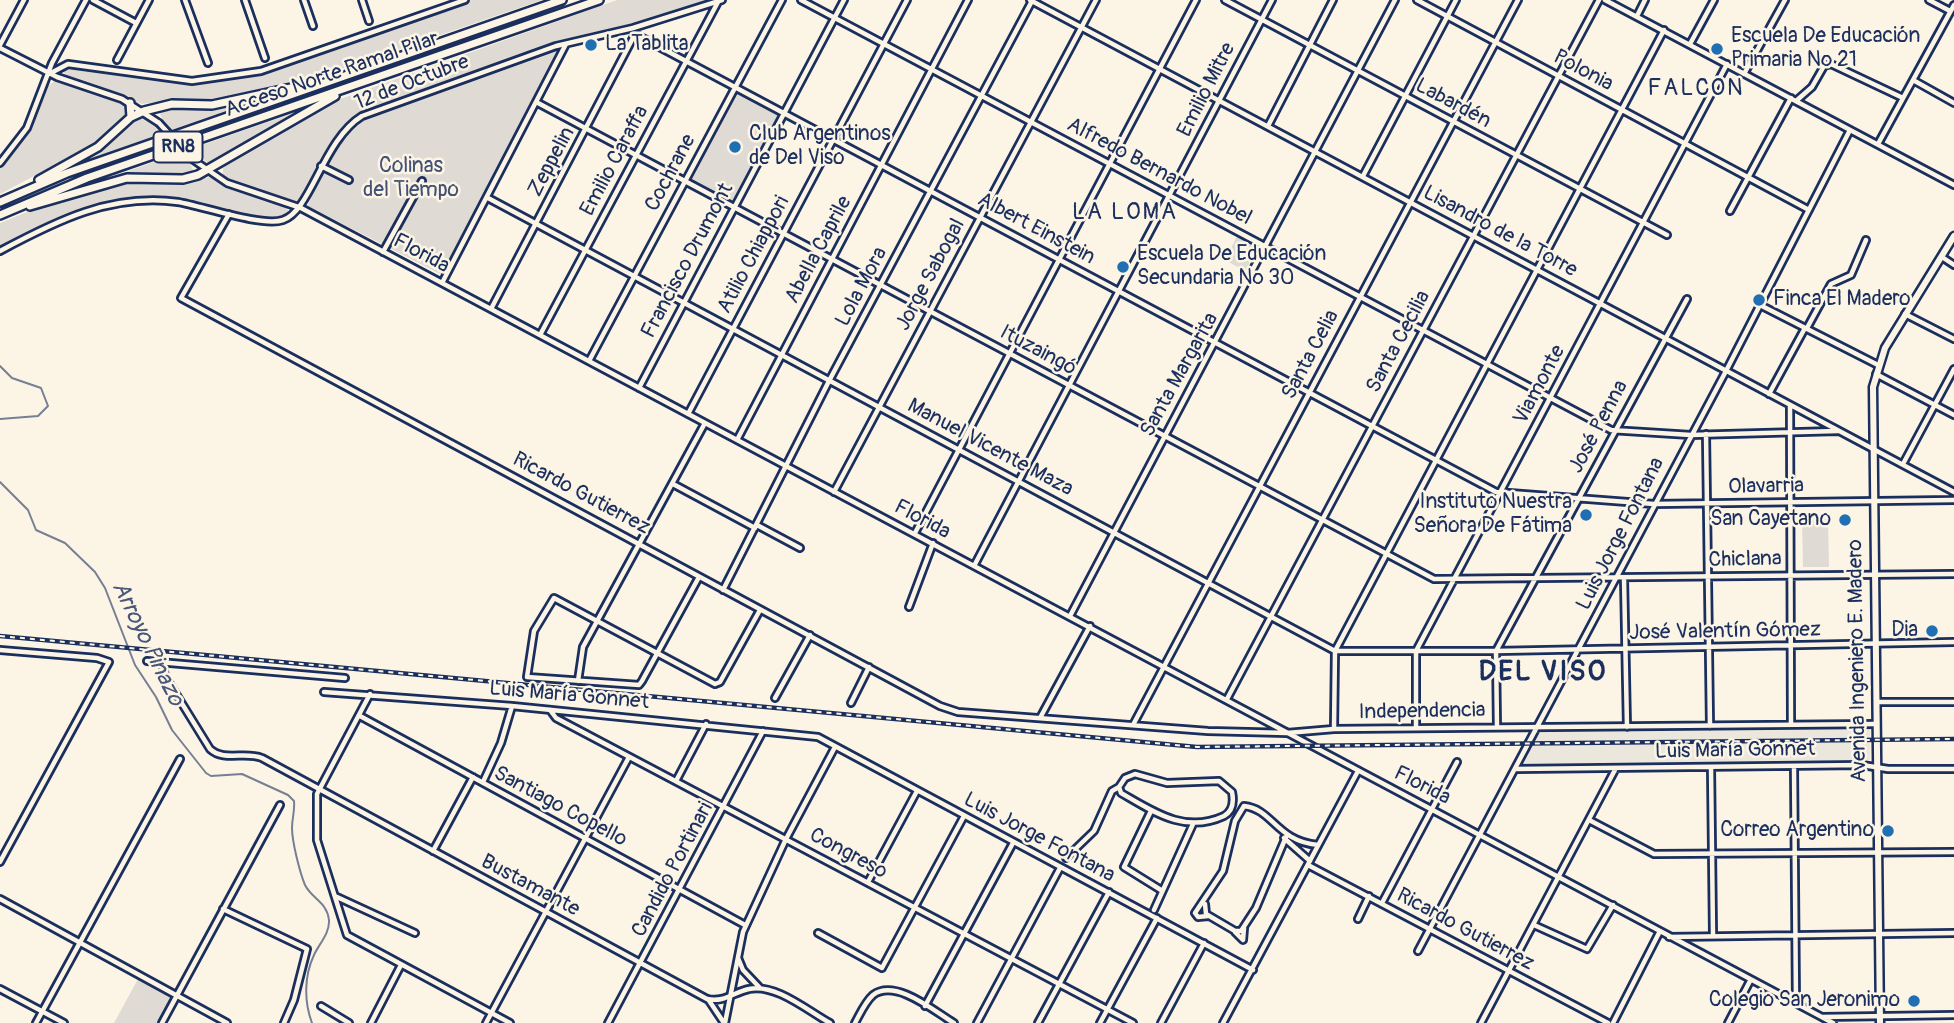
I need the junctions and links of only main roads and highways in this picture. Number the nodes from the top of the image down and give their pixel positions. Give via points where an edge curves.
1 (562, 0) edge
2 (599, 0) edge
3 (348, 75) junction
4 (353, 86) junction
5 (130, 103) road end
6 (131, 117) junction
7 (15, 194) junction
8 (0, 202) edge
9 (3, 214) edge
10 (1954, 236) edge
11 (1880, 1020) edge

1 - 3 highway, Acceso Norte Ramal Pilar / RN8
2 - 4 highway, Acceso Norte Ramal Pilar / RN8
3 - 6 highway via 212,105 172,104
3 - 7 highway, Acceso Norte Ramal Pilar / RN8
4 - 9 highway, Acceso Norte Ramal Pilar / RN8 via 65,186
4 - 9 highway via 207,171 183,179 127,178
5 - 6 highway
6 - 7 highway via 98,147
7 - 8 highway, Acceso Norte Ramal Pilar / RN8
10 - 11 main road, Avenida Ingeniero E. Madero via 1905,314 1875,374 1872,447

